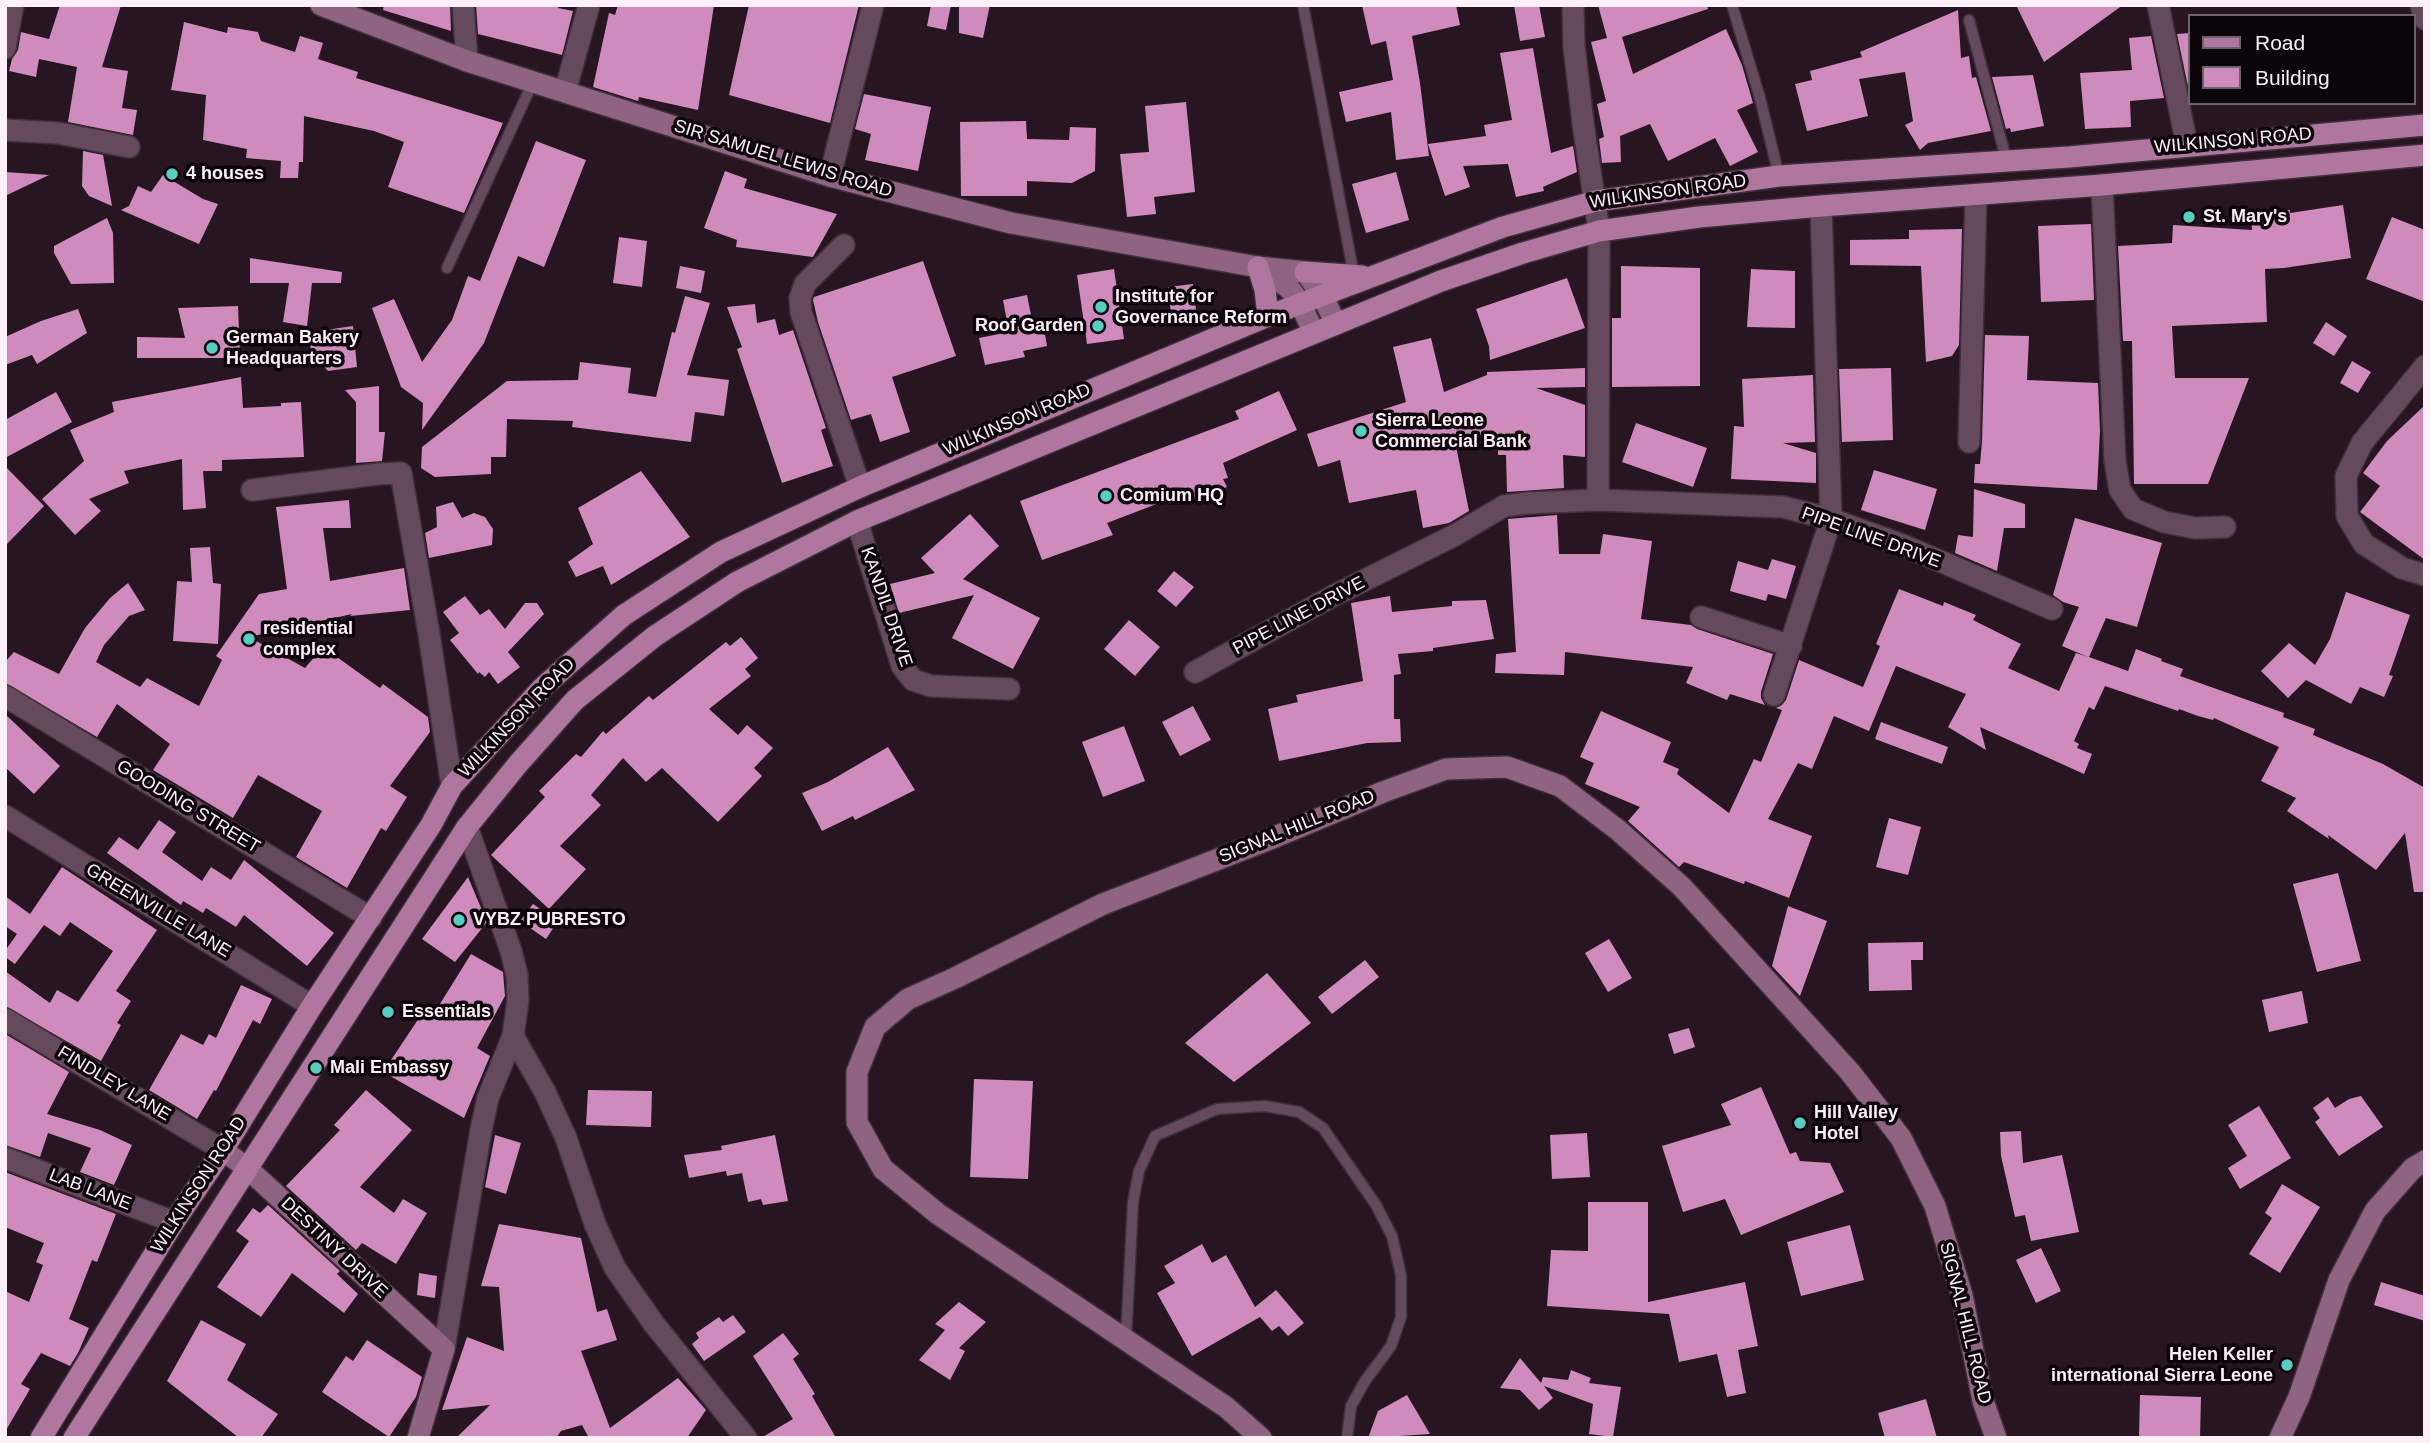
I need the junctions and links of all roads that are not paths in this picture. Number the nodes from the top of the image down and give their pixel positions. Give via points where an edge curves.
1 (13, 5) edge
2 (321, 5) edge
3 (463, 5) edge
4 (589, 5) edge
5 (873, 5) edge
6 (1303, 5) edge
7 (1573, 5) edge
8 (1732, 5) edge
9 (2158, 5) edge
10 (2421, 5) edge
11 (2425, 19) edge
12 (1969, 20) dead end
13 (5, 48) edge
14 (467, 61) junction
15 (533, 82) junction
16 (565, 92) junction
17 (2425, 125) edge
18 (5, 130) edge
19 (2187, 145) junction
20 (129, 147) dead end
21 (2425, 155) edge
22 (2007, 162) junction
23 (830, 176) junction
24 (1779, 176) junction
25 (2102, 185) junction
26 (1976, 195) junction
27 (1596, 201) junction
28 (1821, 206) junction
29 (1599, 231) junction
30 (844, 245) dead end
31 (1258, 267) junction
32 (447, 268) dead end
33 (1305, 272) junction
34 (1363, 276) junction
35 (1322, 295) junction
36 (1300, 303) junction
37 (1268, 316) junction
38 (1336, 324) junction
39 (1314, 332) junction
40 (2425, 366) edge
41 (1969, 442) dead end
42 (860, 487) junction
43 (252, 490) dead end
44 (1598, 500) junction
45 (1831, 519) junction
46 (858, 522) junction
47 (2225, 527) dead end
48 (2425, 575) edge
49 (2052, 609) dead end
50 (1701, 617) dead end
51 (1791, 646) junction
52 (1195, 672) dead end
53 (1009, 689) dead end
54 (1774, 695) dead end
55 (5, 696) edge
56 (452, 786) junction
57 (5, 816) edge
58 (467, 827) junction
59 (371, 918) junction
60 (313, 1006) junction
61 (5, 1018) edge
62 (513, 1036) junction
63 (223, 1150) junction
64 (5, 1158) edge
65 (2425, 1161) edge
66 (248, 1169) junction
67 (174, 1222) junction
68 (1126, 1339) junction
69 (444, 1349) junction
70 (41, 1438) edge
71 (74, 1438) edge
72 (418, 1438) edge
73 (746, 1438) edge
74 (1261, 1438) edge
75 (1347, 1438) edge
76 (1996, 1438) edge
77 (2280, 1438) edge

1 - 13 street
2 - 14 main road, SIR SAMUEL LEWIS ROAD
3 - 14 street
4 - 16 street
5 - 23 street
6 - 34 lane
7 - 27 street via 1574,46
8 - 24 lane
9 - 19 street
10 - 11 street
12 - 22 lane
14 - 15 main road, SIR SAMUEL LEWIS ROAD
15 - 16 main road, SIR SAMUEL LEWIS ROAD
15 - 32 lane
16 - 23 main road, SIR SAMUEL LEWIS ROAD
17 - 19 main road, WILKINSON ROAD
18 - 20 street via 58,133
19 - 22 main road, WILKINSON ROAD
21 - 25 main road, WILKINSON ROAD
22 - 24 main road, WILKINSON ROAD
23 - 31 main road, SIR SAMUEL LEWIS ROAD via 1011,223
24 - 27 main road, WILKINSON ROAD
25 - 26 main road, WILKINSON ROAD
25 - 47 street via 2120,490 2133,509 2164,522
26 - 28 main road, WILKINSON ROAD
26 - 41 street
27 - 29 street
27 - 34 main road, WILKINSON ROAD via 1503,227
28 - 29 main road, WILKINSON ROAD
28 - 45 street
29 - 38 main road, WILKINSON ROAD via 1441,281
29 - 44 street
30 - 42 street via 805,284 800,298
31 - 33 main road, SIR SAMUEL LEWIS ROAD
31 - 36 main road, SIR SAMUEL LEWIS ROAD via 1289,288
31 - 37 main road
33 - 34 main road
33 - 35 main road
34 - 35 main road, WILKINSON ROAD
35 - 36 main road, WILKINSON ROAD
35 - 38 main road
36 - 37 main road, WILKINSON ROAD
36 - 39 main road, SIR SAMUEL LEWIS ROAD
37 - 42 main road, WILKINSON ROAD
38 - 39 main road, WILKINSON ROAD
39 - 46 main road, WILKINSON ROAD
40 - 48 street via 2362,443 2346,476 2347,516 2364,544 2402,568
42 - 56 main road, WILKINSON ROAD via 721,552 624,615 542,688
43 - 56 street via 401,473
44 - 45 street, PIPE LINE DRIVE via 1783,507
44 - 52 street, PIPE LINE DRIVE via 1504,506
45 - 49 street, PIPE LINE DRIVE
45 - 51 street
46 - 53 street, KANDIL DRIVE via 902,666 913,680 930,686
46 - 58 main road, WILKINSON ROAD via 737,582 655,636 575,700
50 - 51 street
51 - 54 street
55 - 59 street, GOODING STREET
56 - 59 main road, WILKINSON ROAD
57 - 60 street, GREENVILLE LANE
58 - 62 street via 517,975
58 - 66 main road, WILKINSON ROAD
59 - 60 main road, WILKINSON ROAD
60 - 63 main road, WILKINSON ROAD
61 - 63 street, FINDLEY LANE
62 - 69 street via 488,1098
62 - 73 street via 566,1138 615,1268
63 - 66 main road, DESTINY DRIVE
63 - 67 main road, WILKINSON ROAD
64 - 67 street, LAB LANE
65 - 77 main road via 2375,1210 2339,1280 2300,1397
66 - 69 main road, DESTINY DRIVE
66 - 71 main road, WILKINSON ROAD
67 - 70 main road, WILKINSON ROAD
68 - 74 main road, SIGNAL HILL ROAD via 1226,1407
68 - 75 lane via 1133,1202 1139,1171 1156,1136 1217,1110 1265,1106 1299,1112 1323,1128 1376,1205 1392,1236 1401,1275 1401,1317 1391,1346 1351,1406
68 - 76 main road, SIGNAL HILL ROAD via 938,1214 883,1169 858,1122 857,1072 875,1027 908,999 1137,890 1446,769 1507,767 1560,786 1682,887 1850,1072 1900,1138 1935,1206
69 - 72 main road

